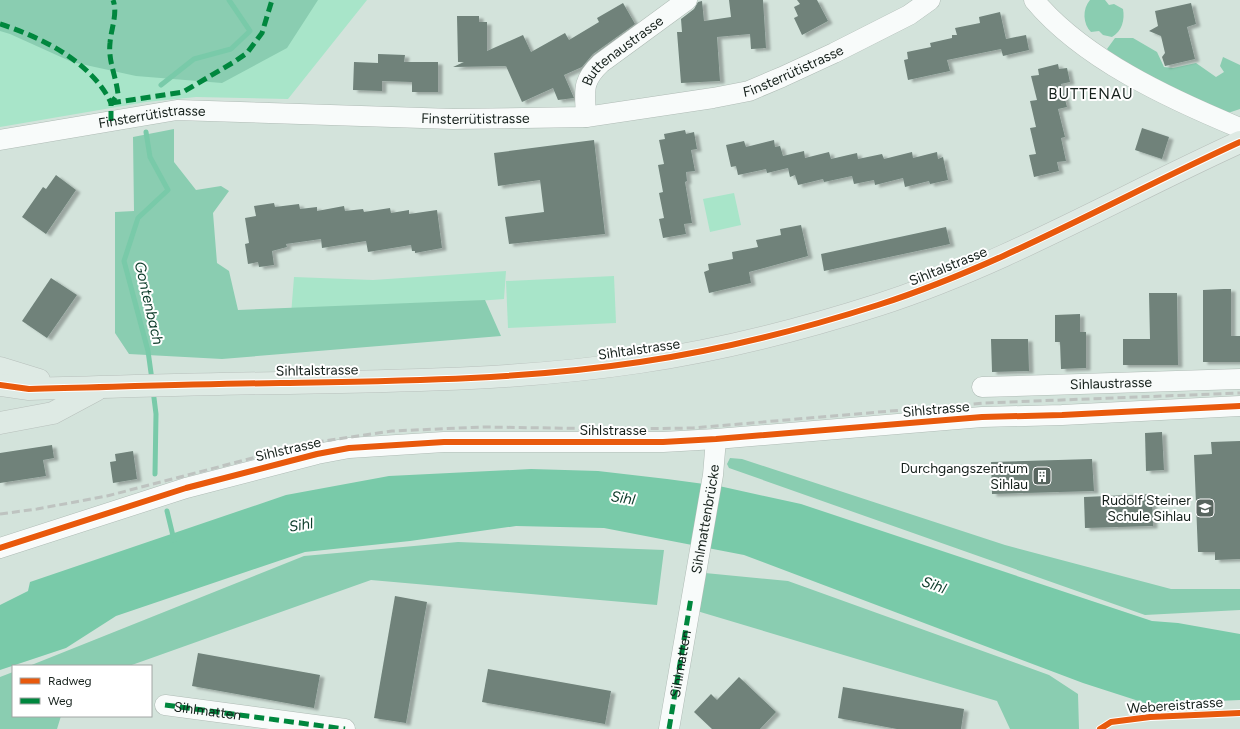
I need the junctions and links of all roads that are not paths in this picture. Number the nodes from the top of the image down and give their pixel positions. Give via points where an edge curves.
1 (687, 0) edge
2 (930, 0) edge
3 (1034, 0) edge
4 (586, 117) junction
5 (1240, 128) edge
6 (0, 140) edge
7 (1240, 142) edge
8 (0, 368) edge
9 (1240, 379) edge
10 (0, 385) edge
11 (982, 387) dead end
12 (67, 388) junction
13 (100, 388) junction
14 (29, 389) junction
15 (0, 393) edge
16 (1240, 406) edge
17 (0, 422) edge
18 (715, 449) junction
19 (0, 548) edge
20 (691, 598) joint
21 (165, 705) dead end
22 (345, 729) edge
23 (669, 729) edge

1 - 4 street, Buttenaustrasse via 589,74 585,88
2 - 4 street, Finsterrütistrasse via 909,15 834,53 749,91
3 - 5 street via 1073,38 1131,76 1178,101
4 - 6 street, Finsterrütistrasse via 453,119 177,110
7 - 13 main road, Sihltalstrasse via 1066,227 950,279 853,313 750,341 639,362 548,373 425,380
8 - 12 main road
9 - 11 street, Sihlaustrasse
10 - 14 main road, Sihltalstrasse
12 - 13 main road, Sihltalstrasse
12 - 14 main road, Sihltalstrasse
13 - 17 main road via 53,413
14 - 15 main road, Sihltalstrasse
16 - 18 street, Sihlstrasse via 982,417
18 - 19 street, Sihlstrasse via 663,442 444,442 349,448 311,455 186,488
18 - 20 street, Sihlmattenbrücke via 713,476
20 - 23 street, Sihlmatten
21 - 22 street, Sihlmatten

